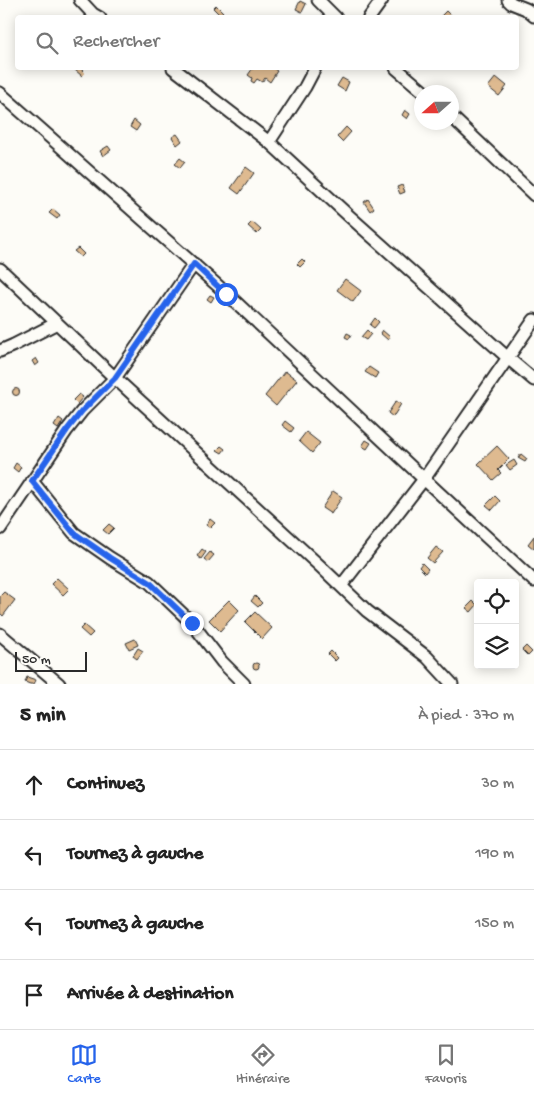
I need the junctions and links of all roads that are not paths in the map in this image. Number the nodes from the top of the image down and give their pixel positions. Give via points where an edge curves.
1 (80, 0) edge
2 (318, 0) edge
3 (382, 0) edge
4 (508, 0) edge
5 (95, 15) edge
6 (333, 15) edge
7 (371, 15) edge
8 (534, 16) edge
9 (176, 70) edge
10 (314, 70) edge
11 (398, 70) edge
12 (416, 85) edge
13 (0, 93) edge
14 (459, 124) edge
15 (269, 142) junction
16 (534, 195) edge
17 (194, 264) junction
18 (0, 269) edge
19 (534, 320) edge
20 (57, 323) junction
21 (0, 351) edge
22 (508, 358) junction
23 (115, 378) junction
24 (534, 380) edge
25 (424, 479) junction
26 (32, 481) junction
27 (0, 528) edge
28 (534, 581) edge
29 (341, 586) junction
30 (0, 634) edge
31 (59, 684) edge
32 (244, 684) edge
33 (452, 684) edge

1 - 5 street
2 - 6 street
3 - 7 street
4 - 8 street
9 - 15 street
10 - 15 street
11 - 12 street
13 - 17 street
14 - 16 street
15 - 22 street
17 - 23 street
17 - 25 street
18 - 20 street
19 - 22 street
20 - 21 street
20 - 23 street
22 - 24 street
22 - 25 street
23 - 26 street via 82,411
23 - 29 street
25 - 28 street
25 - 29 street
26 - 27 street
26 - 32 street via 74,533 149,582 192,623
29 - 33 street via 367,612 427,657
30 - 31 street

